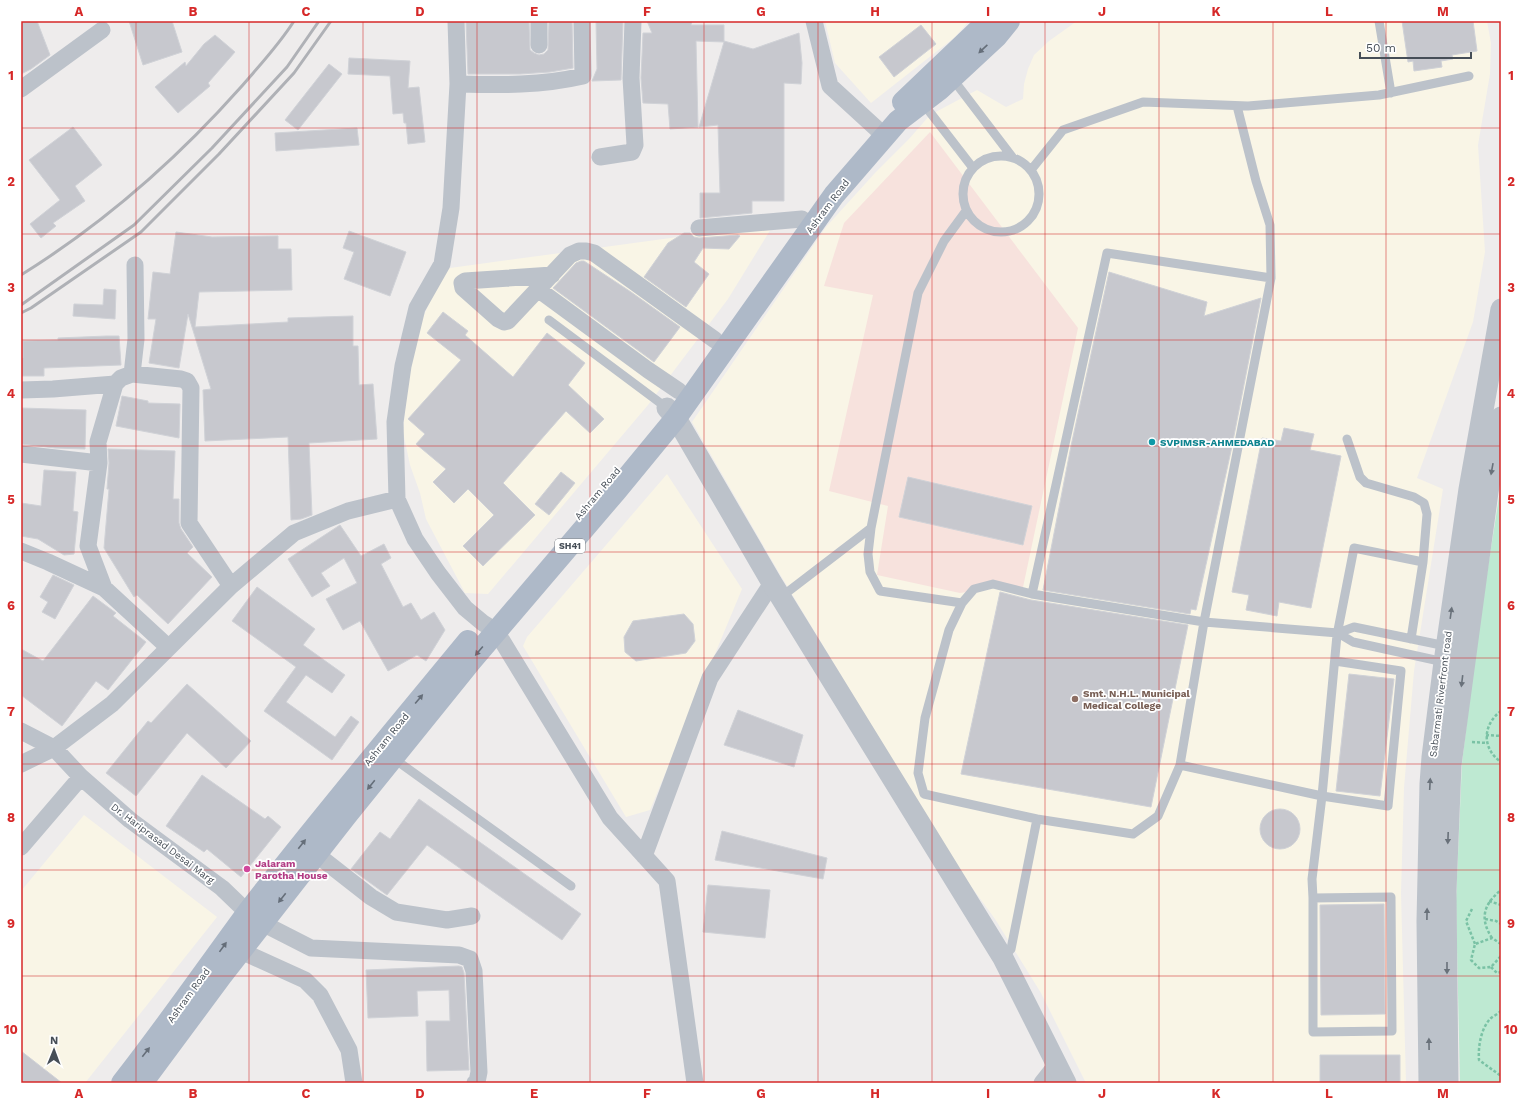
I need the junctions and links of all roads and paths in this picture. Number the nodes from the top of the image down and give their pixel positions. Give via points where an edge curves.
1 (456, 21) edge
2 (539, 21) edge
3 (582, 21) edge
4 (633, 21) edge
5 (814, 21) edge
6 (988, 21) edge
7 (1010, 21) edge
8 (1379, 21) edge
9 (102, 30) dead end
10 (539, 45) dead end
11 (1469, 76) dead end
12 (952, 78) junction
13 (458, 84) junction
14 (21, 89) edge
15 (1391, 92) junction
16 (918, 97) junction
17 (1237, 106) junction
18 (880, 133) junction
19 (600, 158) dead end
20 (1014, 158) junction
21 (973, 168) junction
22 (1031, 170) junction
23 (966, 211) junction
24 (802, 219) junction
25 (699, 228) dead end
26 (136, 265) dead end
27 (552, 275) junction
28 (1272, 278) junction
29 (539, 290) junction
30 (1501, 309) edge
31 (549, 320) dead end
32 (715, 340) junction
33 (132, 374) junction
34 (114, 384) junction
35 (21, 390) edge
36 (679, 391) junction
37 (672, 413) junction
38 (1501, 417) edge
39 (1347, 439) dead end
40 (21, 454) edge
41 (99, 463) junction
42 (397, 499) junction
43 (871, 528) junction
44 (21, 551) edge
45 (1423, 562) junction
46 (231, 586) junction
47 (104, 588) junction
48 (776, 590) junction
49 (1032, 594) junction
50 (962, 603) junction
51 (1204, 622) junction
52 (489, 627) junction
53 (1338, 633) junction
54 (1411, 639) junction
55 (168, 647) junction
56 (1452, 652) junction
57 (1335, 661) junction
58 (1501, 711) edge
59 (21, 731) edge
60 (1486, 735) junction
61 (1501, 736) edge
62 (1464, 742) dead end
63 (1487, 743) junction
64 (54, 748) junction
65 (393, 758) junction
66 (1442, 758) junction
67 (1501, 762) edge
68 (21, 764) edge
69 (1180, 765) junction
70 (81, 777) junction
71 (1322, 796) junction
72 (1037, 819) junction
73 (21, 847) edge
74 (316, 854) junction
75 (644, 856) junction
76 (571, 886) dead end
77 (1501, 890) edge
78 (1314, 898) junction
79 (1490, 901) junction
80 (1501, 905) edge
81 (1472, 909) dead end
82 (472, 916) dead end
83 (255, 918) junction
84 (1485, 919) junction
85 (1501, 924) edge
86 (1492, 938) junction
87 (1475, 944) junction
88 (1501, 944) edge
89 (1501, 949) edge
90 (241, 951) junction
91 (1501, 956) edge
92 (1003, 958) junction
93 (1491, 967) junction
94 (1501, 972) edge
95 (1501, 1011) edge
96 (1057, 1064) junction
97 (1501, 1076) edge
98 (122, 1083) edge
99 (142, 1083) edge
100 (354, 1083) edge
101 (475, 1083) edge
102 (695, 1083) edge
103 (1042, 1083) edge
104 (1066, 1083) edge
105 (1429, 1083) edge
106 (1448, 1083) edge

1 - 13 street
2 - 10 street
3 - 13 street via 583,76 558,82 511,86
4 - 19 street via 631,78 635,145 632,152
5 - 18 street via 830,86
6 - 16 main road, Ashram Road
7 -> 12 main road, Ashram Road / SH41
8 - 15 lane
9 - 14 street
11 - 15 lane
12 - 16 main road, Ashram Road / SH41
12 - 20 lane
13 - 42 street via 451,208 442,264 417,308 403,366 395,422
15 - 17 lane
16 - 18 main road, Ashram Road / SH41 via 898,121
16 - 21 lane
17 - 22 lane via 1143,102 1063,130
17 - 28 lane via 1256,182 1270,225
18 - 24 main road, Ashram Road via 824,187
18 - 37 main road, Ashram Road / SH41
20 - 21 lane via 992,157
20 - 22 lane
21 - 23 lane via 963,188
22 - 23 lane via 1039,190 1036,210 1022,226 1002,233 981,227
23 - 43 lane via 944,242 918,293
24 - 25 street
24 - 32 main road, Ashram Road
26 - 33 street via 136,339
27 - 29 street
27 - 29 street via 462,283 464,288 504,322 508,322
27 - 32 street via 573,253 594,253
28 - 49 lane via 1107,253
28 - 51 lane
29 - 36 street
56 -> 30 street, Sabarmati Riverfront road via 1469,489
31 - 37 lane
32 - 36 main road, Ashram Road
33 - 34 street
33 - 46 street via 187,381 190,388 189,523
34 - 35 street
34 - 41 street via 98,442
36 - 37 main road, Ashram Road
37 - 48 street
37 - 52 main road, Ashram Road / SH41 via 607,503
38 -> 56 street, Sabarmati Riverfront road via 1488,492
39 - 45 lane via 1360,477 1366,483 1414,497 1424,503 1428,514
40 - 41 street
41 - 47 street via 88,546
42 - 46 street via 348,511 294,533
42 - 52 street via 415,539 438,573 464,608
43 - 48 lane
43 - 50 lane via 868,554 870,572 880,591
44 - 47 street
45 - 53 lane via 1354,548
45 - 54 lane
46 - 55 street
47 - 55 street
48 - 75 street via 710,678
48 - 92 street
49 - 50 lane via 993,584 974,589
49 - 51 lane
50 - 72 lane via 949,630 925,718 918,773 924,794
51 - 53 lane
51 - 69 lane
52 -> 65 main road, Ashram Road / SH41
52 - 75 street via 610,818
83 -> 52 main road, Ashram Road via 398,724
53 - 54 lane via 1354,627
53 - 56 lane via 1353,642
53 - 57 lane
54 - 56 lane
55 - 64 street via 112,704
56 - 66 street, Sabarmati Riverfront road
57 - 71 lane
57 - 71 lane via 1402,671 1388,806
58 - 60 path via 1493,718
59 - 64 street, Dr. Hariprasad Desai Marg
60 - 61 path
60 - 63 path
62 - 63 path
63 - 67 path via 1494,757
64 - 68 street
64 - 70 street, Dr. Hariprasad Desai Marg
65 -> 74 main road, Ashram Road / SH41
65 - 76 lane
105 -> 66 street, Sabarmati Riverfront road via 1427,921 1430,784
66 -> 106 street, Sabarmati Riverfront road
69 - 71 lane
69 - 72 lane via 1158,816 1133,834
70 - 73 street
70 - 83 street, Dr. Hariprasad Desai Marg via 130,820 222,888
71 - 78 lane via 1312,879
72 - 92 lane via 1011,948
74 - 82 street via 371,897 396,912 447,920
74 -> 83 main road, Ashram Road / SH41
75 - 102 street via 667,881
77 - 79 path
78 - 78 lane via 1313,1032 1392,1031 1391,897
79 - 80 path
79 - 84 path
81 - 87 path via 1466,921
83 - 90 main road, Ashram Road / SH41
98 -> 83 main road, Ashram Road
83 - 101 street, Dr. Hariprasad Desai Marg via 311,948 459,955 470,959 474,971 479,1072
84 - 85 path
84 - 86 path
86 - 87 path
86 - 88 path
87 - 93 path via 1471,960 1479,968
88 - 89 path
90 - 99 main road, Ashram Road / SH41
90 - 100 street via 304,980 320,994 349,1050
91 - 93 path
92 - 96 street
93 - 94 path
95 - 97 path via 1490,1019 1478,1049 1478,1060
96 - 103 street
96 - 104 street

